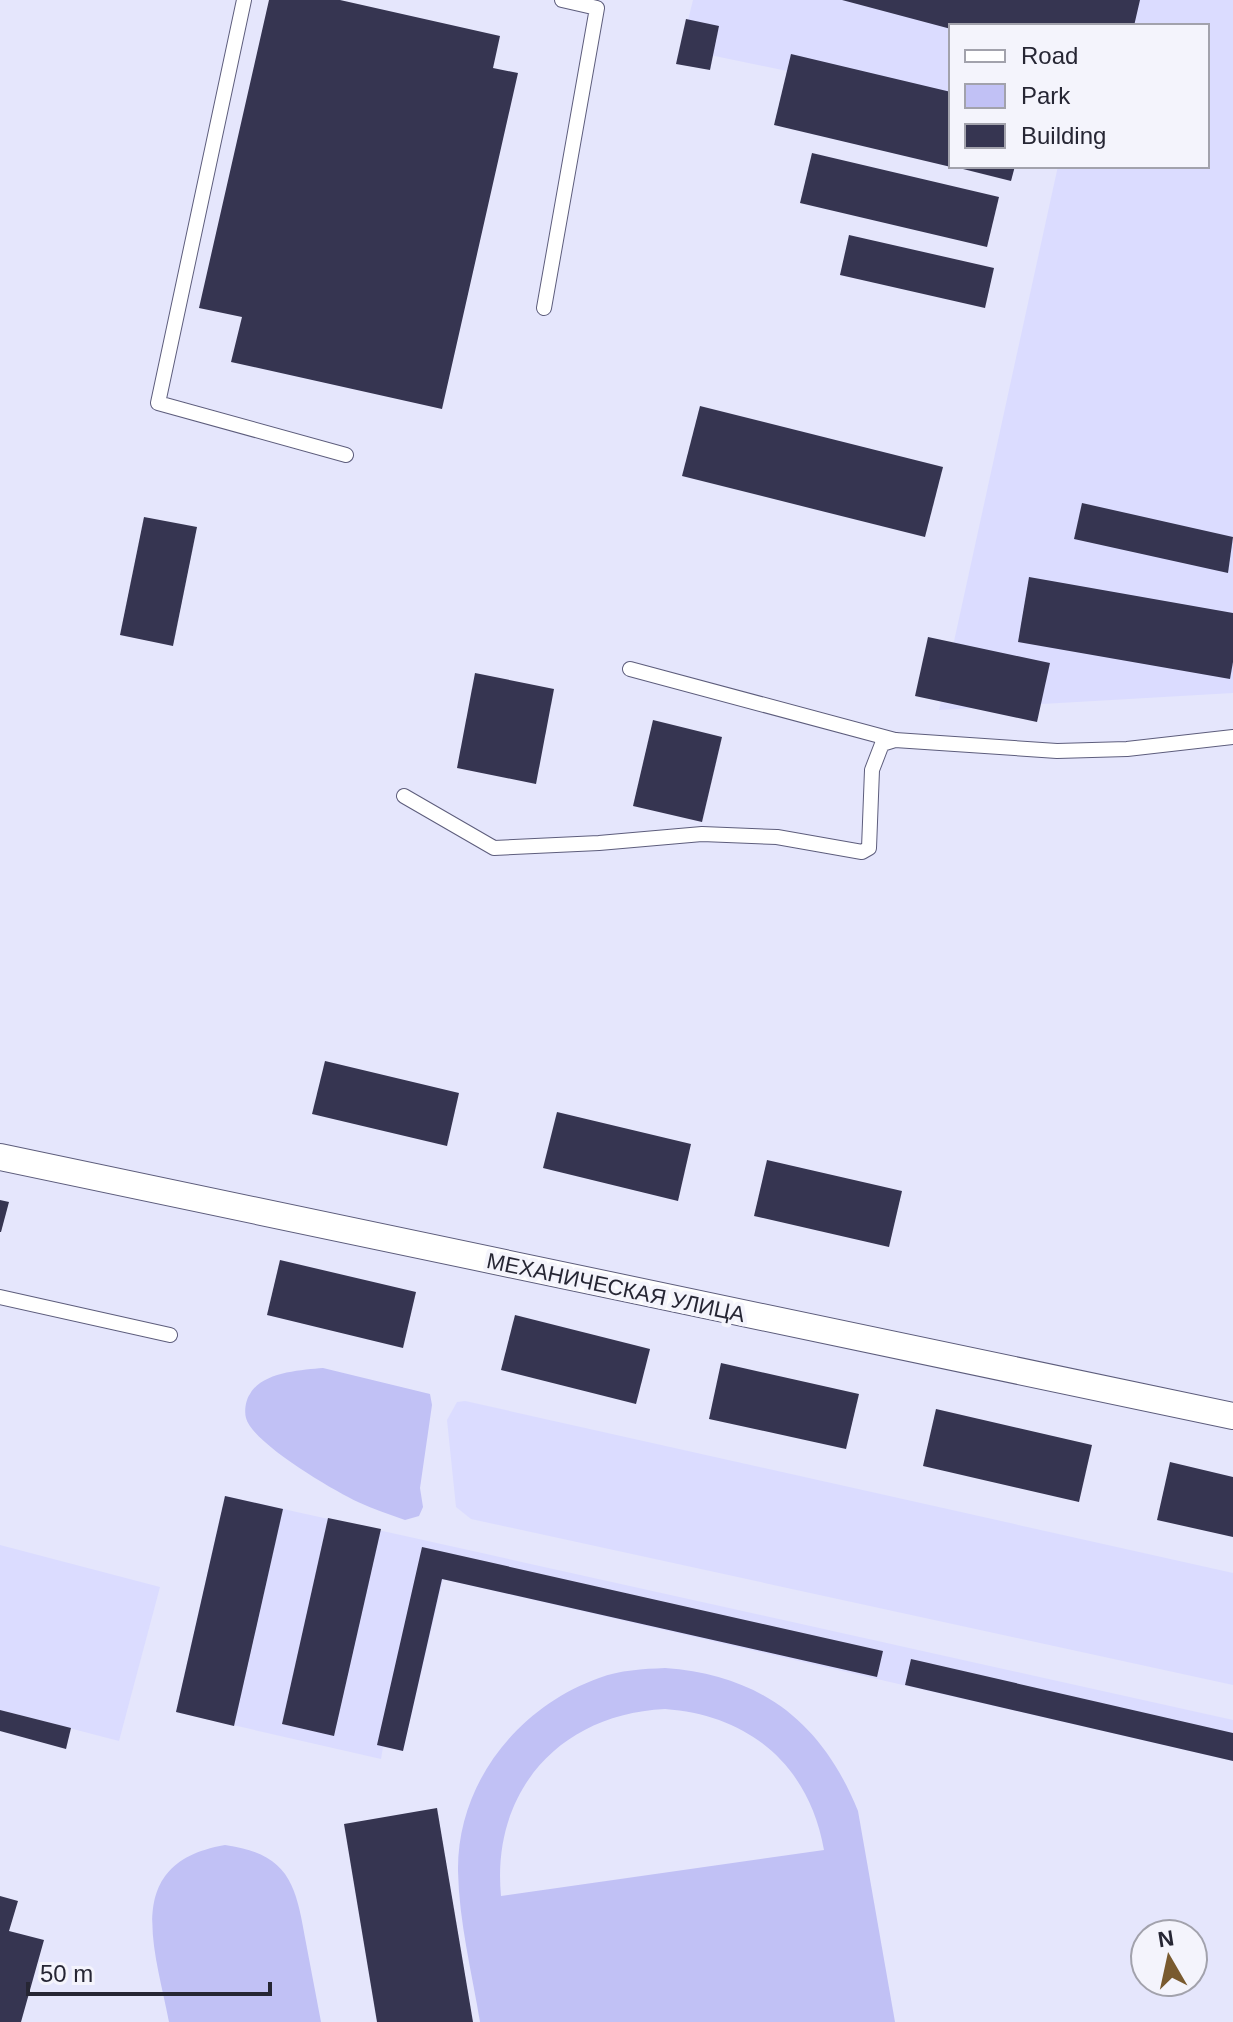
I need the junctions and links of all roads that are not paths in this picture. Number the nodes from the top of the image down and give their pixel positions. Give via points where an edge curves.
1 (244, 0) edge
2 (562, 0) edge
3 (544, 308) dead end
4 (346, 455) dead end
5 (630, 669) dead end
6 (1233, 737) edge
7 (895, 740) junction
8 (404, 796) dead end
9 (0, 1157) edge
10 (0, 1297) edge
11 (170, 1335) dead end
12 (1233, 1416) edge

1 - 4 lane via 158,403
2 - 3 lane via 597,8
5 - 7 lane
6 - 7 lane via 1057,751
7 - 8 lane via 882,744 872,770 869,848 862,852 777,837 702,834 494,848
9 - 12 street, МЕХАНИЧЕСКАЯ УЛИЦА
10 - 11 lane

